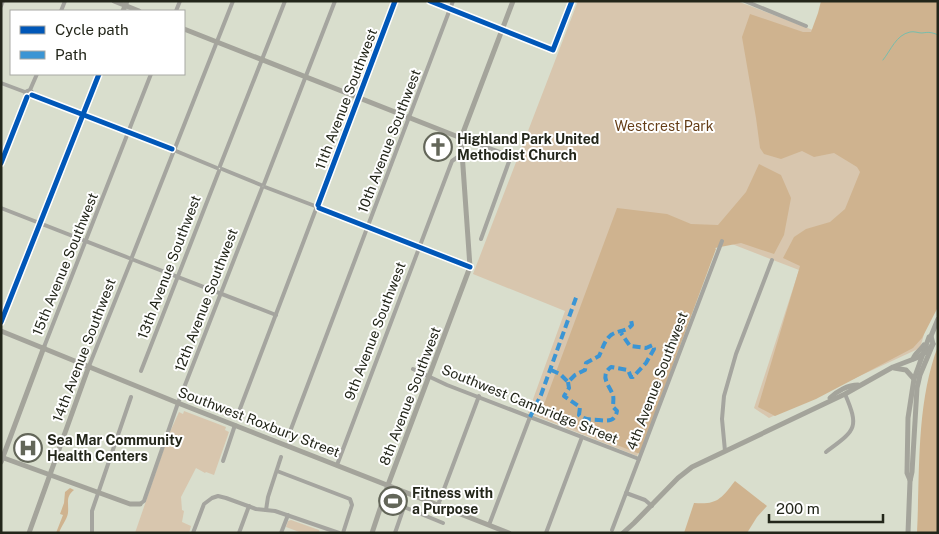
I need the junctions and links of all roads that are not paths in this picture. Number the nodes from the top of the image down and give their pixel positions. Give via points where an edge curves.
1 (3, 1) edge
2 (114, 1) edge
3 (233, 1) edge
4 (285, 1) edge
5 (335, 1) edge
6 (395, 1) edge
7 (430, 1) edge
8 (454, 1) edge
9 (513, 1) edge
10 (572, 1) edge
11 (745, 1) edge
12 (1, 6) edge
13 (125, 6) edge
14 (450, 9) junction
15 (806, 26) dead end
16 (185, 29) edge
17 (502, 30) junction
18 (216, 42) junction
19 (262, 60) junction
20 (36, 75) edge
21 (99, 75) edge
22 (151, 75) edge
23 (305, 77) junction
24 (1, 83) edge
25 (29, 93) junction
26 (359, 98) junction
27 (83, 114) junction
28 (409, 118) junction
29 (128, 132) junction
30 (461, 138) junction
31 (174, 150) junction
32 (462, 154) junction
33 (1, 163) edge
34 (219, 169) junction
35 (263, 186) junction
36 (317, 207) junction
37 (1, 208) edge
38 (40, 223) junction
39 (368, 227) junction
40 (481, 239) dead end
41 (86, 241) junction
42 (722, 241) dead end
43 (419, 247) junction
44 (132, 259) junction
45 (772, 260) dead end
46 (470, 267) junction
47 (177, 277) junction
48 (221, 294) junction
49 (8, 304) junction
50 (1, 307) edge
51 (276, 316) junction
52 (938, 319) edge
53 (1, 322) edge
54 (1, 330) edge
55 (929, 337) junction
56 (932, 344) junction
57 (44, 347) junction
58 (919, 357) junction
59 (89, 366) junction
60 (893, 368) junction
61 (413, 369) dead end
62 (141, 370) dead end
63 (429, 375) junction
64 (920, 375) junction
65 (914, 379) junction
66 (858, 385) junction
67 (845, 394) junction
68 (479, 396) junction
69 (131, 397) dead end
70 (828, 400) junction
71 (178, 403) junction
72 (238, 414) dead end
73 (530, 417) junction
74 (235, 425) junction
75 (291, 429) dead end
76 (582, 437) junction
77 (725, 451) junction
78 (826, 452) dead end
79 (281, 457) dead end
80 (2, 459) edge
81 (640, 459) junction
82 (223, 461) dead end
83 (337, 465) junction
84 (277, 471) junction
85 (50, 475) junction
86 (910, 480) junction
87 (388, 486) junction
88 (98, 493) junction
89 (626, 493) junction
90 (140, 504) joint
91 (438, 505) junction
92 (248, 506) junction
93 (652, 506) junction
94 (266, 510) junction
95 (288, 515) junction
96 (444, 523) dead end
97 (489, 525) junction
98 (325, 530) edge
99 (612, 530) dead end
100 (29, 533) edge
101 (92, 533) edge
102 (193, 533) edge
103 (239, 533) edge
104 (281, 533) edge
105 (338, 533) edge
106 (343, 533) edge
107 (372, 533) edge
108 (395, 533) edge
109 (510, 533) edge
110 (546, 533) edge
111 (626, 533) edge
112 (908, 533) edge

1 - 12 street
2 - 13 street
3 - 18 street, 14th Avenue Southwest
4 - 19 street, 13th Avenue Southwest
5 - 23 street, 12th Avenue Southwest
6 - 26 street, 11th Avenue Southwest
7 - 14 street
8 - 14 street, 10th Avenue Southwest
9 - 17 street
10 - 17 street via 553,50
11 - 15 street
14 - 17 street
14 - 28 street, 10th Avenue Southwest
16 - 18 street
17 - 30 street
18 - 19 street
18 - 31 street, 14th Avenue Southwest
19 - 23 street
19 - 34 street, 13th Avenue Southwest
20 - 25 street
21 - 27 street
22 - 29 street, 15th Avenue Southwest
23 - 26 street
23 - 35 street, 12th Avenue Southwest
24 - 25 street
25 - 27 street
25 - 33 street
26 - 28 street
26 - 36 street, 11th Avenue Southwest
27 - 29 street
27 - 38 street
28 - 30 street
28 - 39 street, 10th Avenue Southwest
29 - 31 street
29 - 41 street, 15th Avenue Southwest
30 - 32 street
30 - 40 street via 511,156
31 - 34 street
31 - 44 street, 14th Avenue Southwest
32 - 43 street, 9th Avenue Southwest via 452,161
32 - 46 street
34 - 35 street
34 - 47 street, 13th Avenue Southwest
35 - 36 street
35 - 48 street, 12th Avenue Southwest
36 - 39 street
36 - 51 street, 11th Avenue Southwest
37 - 38 street
38 - 41 street
38 - 49 street
39 - 43 street
39 - 75 street, 10th Avenue Southwest
41 - 44 street
41 - 57 street, 15th Avenue Southwest
42 - 81 street, 4th Avenue Southwest
43 - 46 street
43 - 83 street, 9th Avenue Southwest
44 - 47 street
44 - 59 street, 14th Avenue Southwest
45 - 77 street via 736,354 724,396
46 - 63 street, 8th Avenue Southwest
47 - 48 street
47 - 62 street, 13th Avenue Southwest
48 - 51 street
48 - 71 street, 12th Avenue Southwest
49 - 50 street
49 - 53 street
51 - 72 street, 11th Avenue Southwest
52 - 55 street
54 - 57 street, Southwest Roxbury Street
55 - 56 street
55 - 58 street
55 - 58 street via 914,355
56 - 58 street
56 - 64 street
57 - 59 street, Southwest Roxbury Street
57 - 80 street, 15th Avenue Southwest
58 - 60 street
58 - 64 street
58 - 65 street
59 - 71 street, Southwest Roxbury Street
59 - 85 street, 14th Avenue Southwest
60 - 65 street via 906,370
60 - 66 street
61 - 63 street, Southwest Cambridge Street
63 - 68 street, Southwest Cambridge Street
63 - 87 street, 8th Avenue Southwest
64 - 86 street
65 - 86 street via 908,418
66 - 67 street
66 - 70 street via 852,385
67 - 70 street
67 - 78 street via 854,414 853,427
68 - 73 street, Southwest Cambridge Street
68 - 91 street
69 - 88 street
70 - 77 street
71 - 74 street, Southwest Roxbury Street
71 - 90 street, 12th Avenue Southwest
73 - 76 street, Southwest Cambridge Street
73 - 97 street
74 - 82 street
74 - 83 street, Southwest Roxbury Street
76 - 81 street, Southwest Cambridge Street
76 - 110 street
77 - 93 street via 685,472
79 - 84 street
80 - 85 street
81 - 89 street, 4th Avenue Southwest
83 - 87 street, Southwest Roxbury Street
84 - 94 street
84 - 106 street via 347,496 352,501
85 - 88 street
85 - 100 street, 14th Avenue Southwest
86 - 112 street
87 - 91 street, Southwest Roxbury Street
87 - 107 street, 8th Avenue Southwest
88 - 90 street
88 - 101 street via 91,514
89 - 93 street
89 - 99 street, 4th Avenue Southwest
91 - 97 street, Southwest Roxbury Street
92 - 94 street
92 - 102 street via 222,497 212,498 203,506
92 - 103 street
93 - 111 street
94 - 95 street
95 - 98 street
95 - 104 street
96 - 108 street via 404,507
97 - 109 street, Southwest Roxbury Street
98 - 105 street

